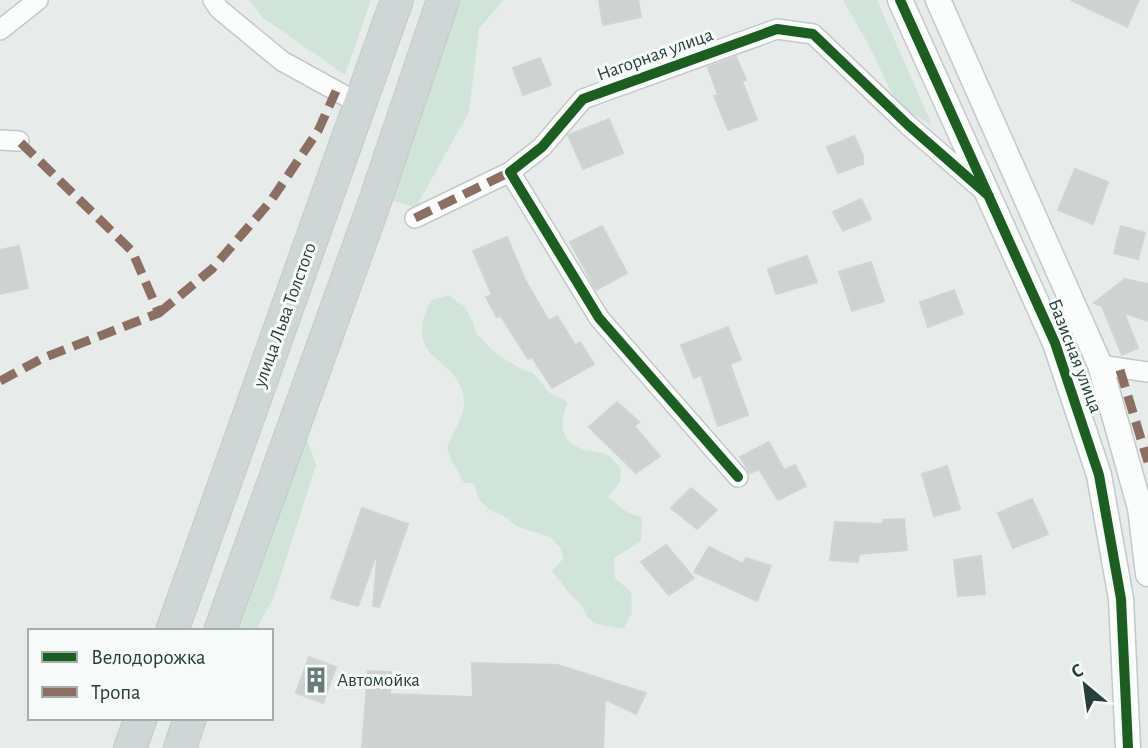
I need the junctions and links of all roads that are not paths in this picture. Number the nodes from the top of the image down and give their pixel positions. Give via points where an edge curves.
1 (38, 0) edge
2 (213, 0) edge
3 (397, 0) edge
4 (443, 0) edge
5 (900, 0) edge
6 (938, 0) edge
7 (0, 30) edge
8 (360, 104) junction
9 (510, 172) junction
10 (989, 196) junction
11 (415, 218) dead end
12 (1100, 365) junction
13 (1148, 372) edge
14 (738, 477) dead end
15 (1148, 573) edge
16 (173, 629) edge
17 (221, 629) edge
18 (140, 720) edge
19 (189, 720) edge
20 (130, 748) edge
21 (180, 748) edge
22 (1128, 748) edge

1 - 7 street
2 - 8 street via 282,61
3 - 8 main road, улица Льва Толстого
4 - 17 main road
5 - 10 street, Базисная улица
6 - 12 street, Базисная улица
8 - 16 main road, улица Льва Толстого
9 - 10 street, Нагорная улица via 542,147 583,99 777,29 813,34
9 - 11 street, Нагорная улица
9 - 14 street via 599,318
10 - 22 street, Базисная улица via 1055,343 1099,475 1121,599
12 - 13 street
12 - 15 street, Базисная улица via 1140,508
18 - 20 main road
19 - 21 main road

